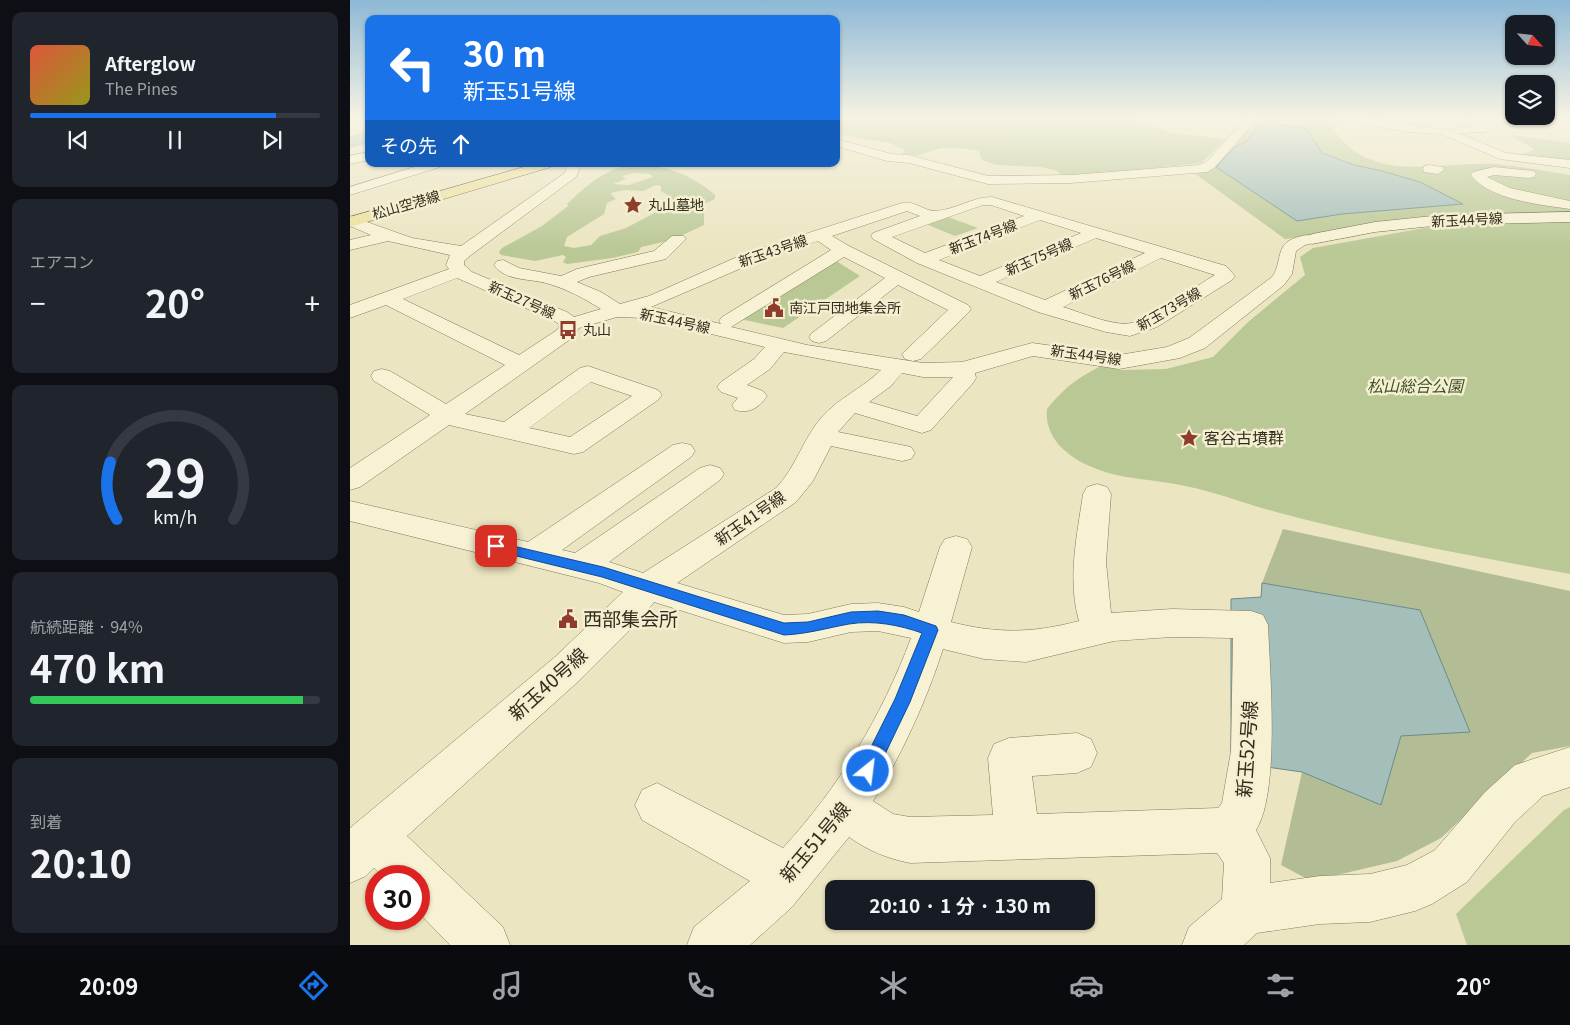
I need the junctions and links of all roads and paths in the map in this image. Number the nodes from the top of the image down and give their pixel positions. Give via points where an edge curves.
1 (902, 161) edge
2 (917, 161) edge
3 (1214, 161) edge
4 (1546, 161) edge
5 (1570, 164) edge
6 (393, 167) edge
7 (426, 167) edge
8 (518, 167) edge
9 (537, 167) edge
10 (572, 167) edge
11 (1542, 176) dead end
12 (350, 179) edge
13 (977, 182) junction
14 (390, 187) dead end
15 (960, 188) dead end
16 (350, 191) edge
17 (934, 197) dead end
18 (350, 199) edge
19 (1570, 205) edge
20 (907, 206) junction
21 (1063, 207) dead end
22 (1040, 215) junction
23 (934, 216) junction
24 (1570, 217) edge
25 (350, 220) edge
26 (1096, 232) junction
27 (392, 235) junction
28 (820, 235) junction
29 (678, 239) dead end
30 (350, 245) edge
31 (843, 250) junction
32 (465, 251) junction
33 (1159, 252) junction
34 (925, 259) junction
35 (503, 265) dead end
36 (459, 271) junction
37 (897, 277) junction
38 (982, 282) junction
39 (561, 283) junction
40 (387, 298) junction
41 (1045, 308) junction
42 (350, 312) edge
43 (619, 312) junction
44 (729, 321) dead end
45 (571, 324) junction
46 (819, 337) dead end
47 (779, 345) junction
48 (905, 360) junction
49 (520, 364) junction
50 (962, 369) junction
51 (382, 376) dead end
52 (850, 404) junction
53 (744, 405) dead end
54 (446, 417) junction
55 (509, 431) junction
56 (822, 436) junction
57 (682, 451) dead end
58 (902, 453) dead end
59 (710, 474) dead end
60 (350, 481) edge
61 (1097, 494) dead end
62 (350, 511) edge
63 (956, 547) dead end
64 (533, 555) junction
65 (579, 567) junction
66 (647, 587) junction
67 (1099, 629) junction
68 (931, 630) junction
69 (1077, 753) dead end
70 (1570, 767) edge
71 (657, 805) dead end
72 (844, 808) junction
73 (1229, 830) junction
74 (1017, 837) junction
75 (362, 848) edge
76 (394, 865) edge
77 (788, 876) junction
78 (430, 891) edge
79 (1246, 910) junction
80 (485, 945) edge
81 (712, 945) edge
82 (1207, 945) edge

1 - 13 street
2 - 3 street via 988,180 1071,179 1202,169
4 - 5 street
6 - 12 street
7 - 16 street
8 - 25 main road, 松山空港線
9 - 25 main road, 松山空港線
10 - 32 street via 570,174
11 - 19 street via 1494,171 1478,175 1486,183 1519,195
13 - 15 street
13 - 21 street
14 - 18 street
17 - 20 street, 新玉43号線
20 - 23 street
20 - 28 street, 新玉43号線
22 - 23 street, 新玉73号線 via 987,200
22 - 26 street, 新玉73号線
22 - 34 street, 新玉74号線
23 - 34 street, 新玉73号線 via 879,236
24 - 50 street, 新玉44号線 via 1442,220 1376,227 1293,243 1289,246 1284,275 1278,281 1197,343 1172,353 1113,364 1032,349
25 - 27 street
26 - 33 street, 新玉73号線
26 - 38 street, 新玉75号線
27 - 30 street
27 - 32 street via 438,248
28 - 31 street
28 - 43 street, 新玉43号線 via 752,257 656,300
29 - 39 street via 660,256 583,274
31 - 37 street
31 - 44 street
32 - 36 street via 456,259
33 - 41 street, 新玉76号線
33 - 41 street, 新玉73号線 via 1220,270 1226,276 1128,331 1104,327
34 - 38 street, 新玉73号線
35 - 39 street via 521,274
36 - 40 street
36 - 45 street, 新玉27号線 via 560,316
37 - 46 street
37 - 48 street, 新玉41号線 via 961,308
38 - 41 street, 新玉73号線
39 - 43 street via 594,296
40 - 42 street
40 - 49 street
43 - 45 street, 新玉43号線
43 - 47 street, 新玉44号線 via 645,312
45 - 49 street, 新玉27号線 via 565,334
47 - 48 street, 新玉44号線
47 - 53 street via 762,364 729,387 755,396
48 - 50 street, 新玉44号線 via 924,370
48 - 52 street, 新玉41号線 via 883,381
49 - 54 street, 新玉27号線
50 - 52 street via 965,378 922,425
51 - 54 street via 442,411
52 - 56 street, 新玉41号線 via 830,423
54 - 55 street
54 - 60 street, 新玉27号線
55 - 55 street via 574,446 650,395 588,373
56 - 58 street
56 - 66 street, 新玉41号線 via 799,481 786,495
57 - 64 street
59 - 65 street
61 - 67 street via 1089,567 1090,597
62 - 64 street
63 - 68 street, 新玉51号線
64 - 65 street
65 - 66 street
66 - 68 street via 784,629 878,617
66 - 75 street, 新玉40号線 via 568,668
67 - 68 street, 新玉52号線 via 1037,646 1000,646 967,641
67 - 73 street, 新玉52号線 via 1190,622 1251,625 1251,751 1242,812
68 - 72 street, 新玉51号線 via 875,758
69 - 74 street via 1009,758
70 - 79 street via 1530,780 1500,807 1451,866 1415,887 1370,898 1320,900
71 - 77 street
72 - 74 street via 886,835 910,840
72 - 77 street, 新玉51号線
73 - 74 street
73 - 79 street via 1247,858
75 - 76 street
77 - 81 street, 新玉51号線
78 - 80 street
79 - 82 street

